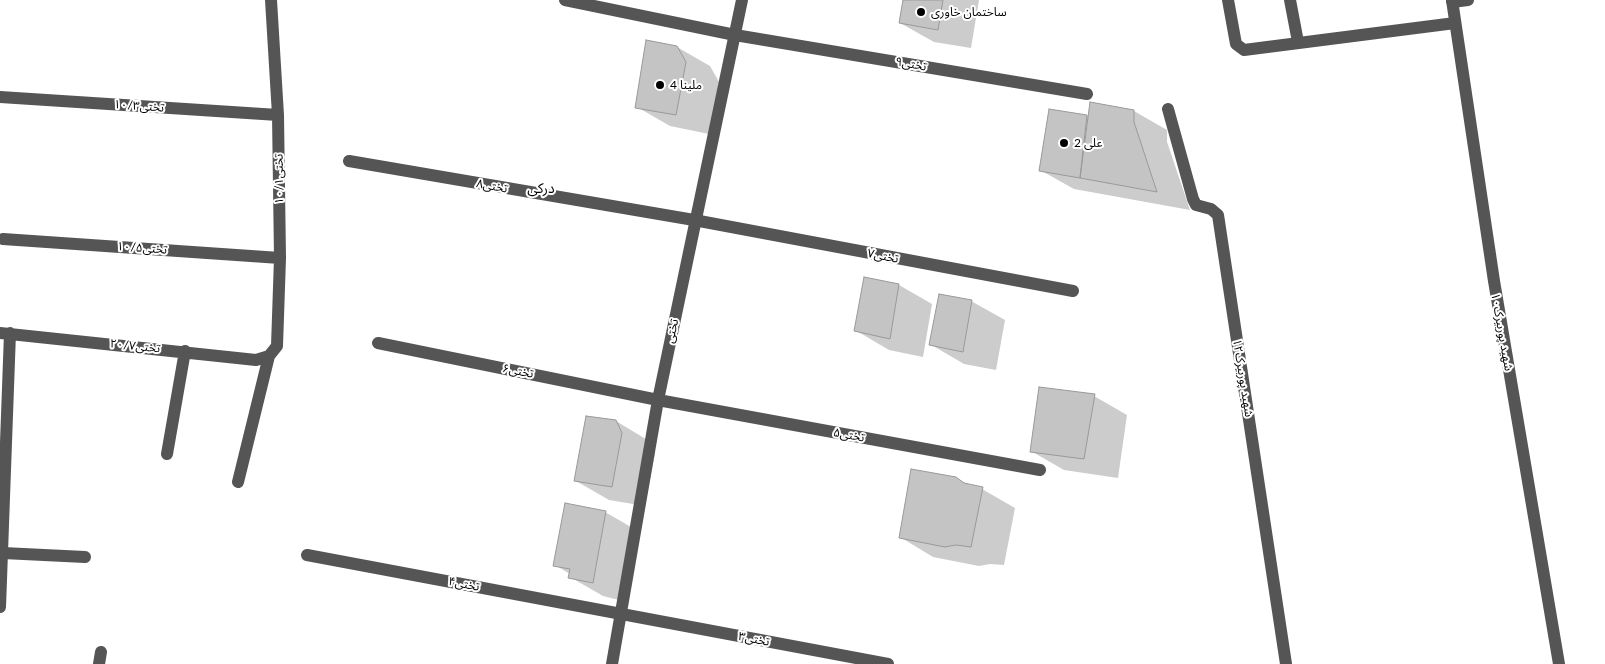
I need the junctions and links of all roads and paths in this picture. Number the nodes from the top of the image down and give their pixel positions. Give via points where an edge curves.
1 (271, 0) edge
2 (565, 0) edge
3 (742, 0) edge
4 (1228, 0) edge
5 (1290, 0) edge
6 (1468, 0) edge
7 (1452, 1) edge
8 (1455, 23) junction
9 (735, 35) junction
10 (1298, 42) junction
11 (1087, 94) dead end
12 (0, 97) edge
13 (1168, 109) dead end
14 (278, 115) junction
15 (349, 161) dead end
16 (694, 220) junction
17 (3, 239) dead end
18 (280, 258) junction
19 (1073, 291) dead end
20 (5, 333) edge
21 (378, 343) dead end
22 (185, 351) junction
23 (269, 356) junction
24 (658, 400) junction
25 (167, 454) dead end
26 (1040, 470) dead end
27 (238, 482) dead end
28 (3, 553) junction
29 (307, 554) dead end
30 (86, 557) dead end
31 (0, 608) edge
32 (620, 614) junction
33 (612, 664) edge
34 (888, 664) edge
35 (1286, 664) edge
36 (1559, 664) edge

1 - 14 street, تختی۱۰/۱
2 - 9 street, تختی۹
3 - 9 street, تختی
4 - 10 street via 1236,44 1240,48
5 - 10 street
6 - 7 street
7 - 8 street, شهید پوربیرک۱۰
8 - 10 street
8 - 36 street, شهید پوربیرک۱۰ via 1494,281
9 - 11 street, تختی۹
9 - 16 street, تختی
12 - 14 street, تختی۱۰/۳
13 - 35 street, شهید پوربیرک۱۲ via 1193,200 1199,207 1211,209 1218,215
14 - 18 street, تختی۱۰/۱
15 - 16 street, تختی۸
16 - 19 street, تختی۷
16 - 24 street, تختی
17 - 18 street, تختی۱۰/۵
18 - 23 street, تختی۱۰/۱ via 277,346
20 - 22 street, تختی۲۰/۷
20 - 28 street
21 - 24 street, تختی۶
22 - 23 street, تختی۲۰/۷ via 256,360
22 - 25 street
23 - 27 street, تختی۱۰/۱
24 - 26 street, تختی۵
24 - 32 street, تختی
28 - 30 street
28 - 31 street
29 - 32 street, تختی۴
32 - 33 street, تختی
32 - 34 street, تختی۳

